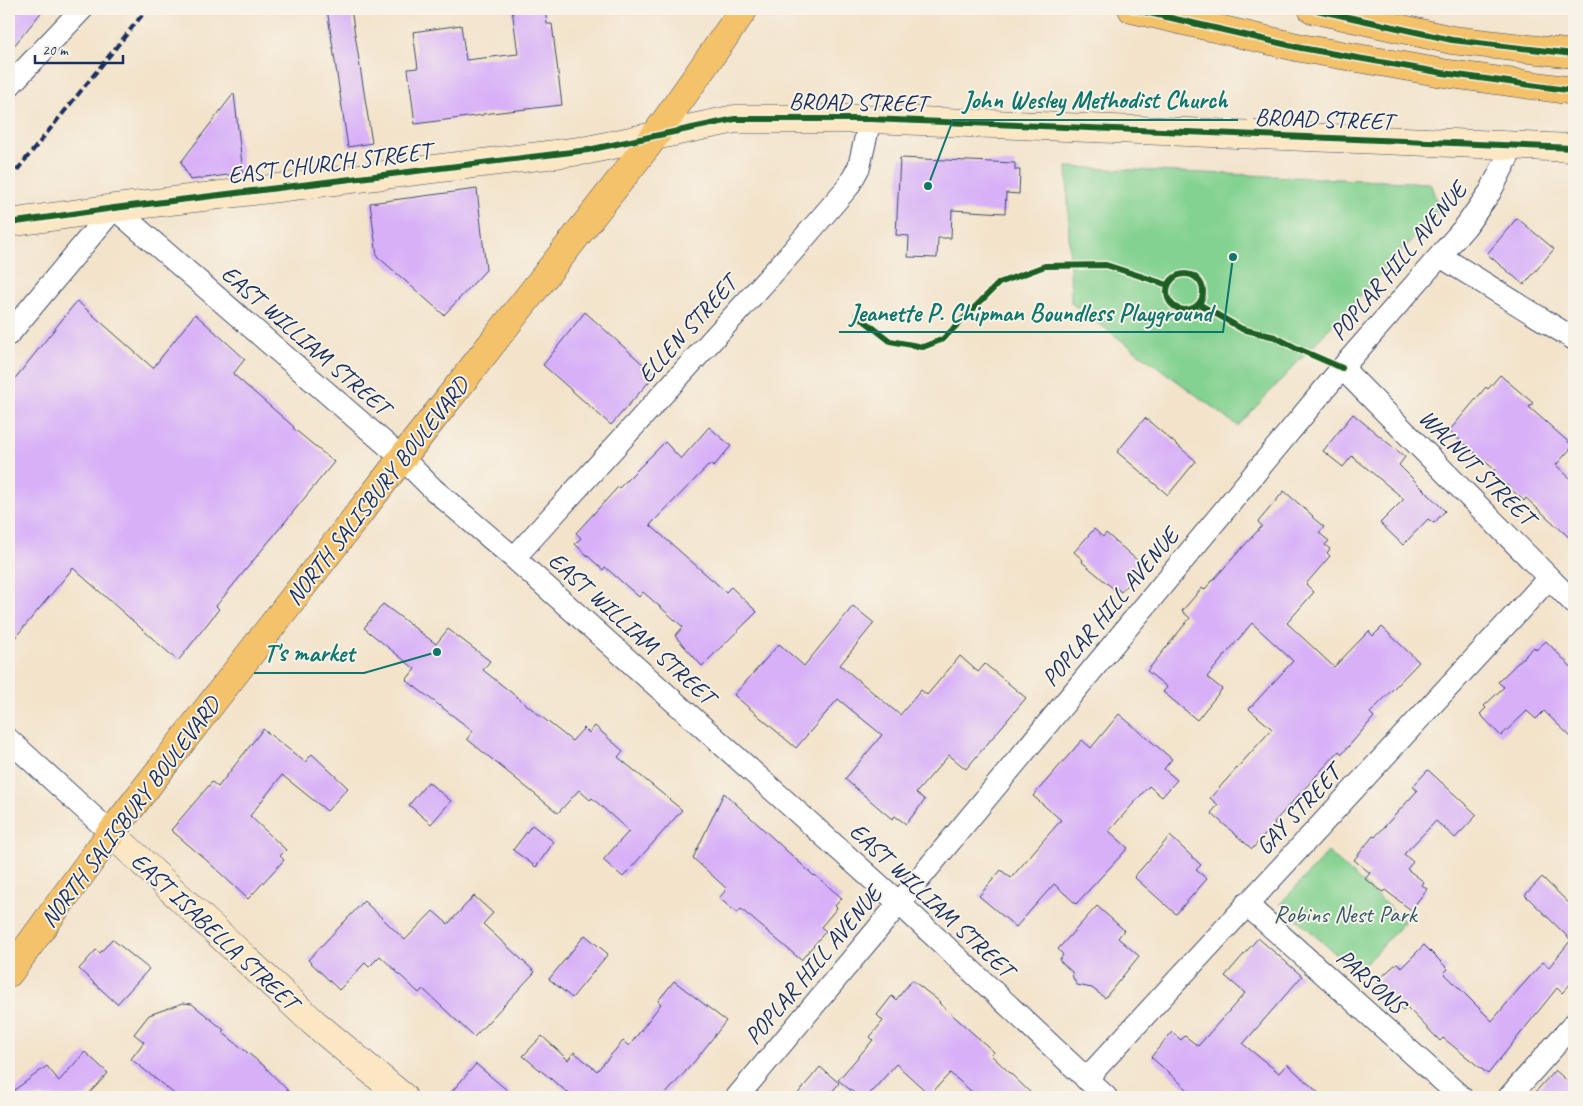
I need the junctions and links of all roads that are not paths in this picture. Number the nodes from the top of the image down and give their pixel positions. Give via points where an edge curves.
1 (82, 9) edge
2 (744, 9) edge
3 (1132, 9) edge
4 (1312, 9) edge
5 (1574, 54) edge
6 (9, 86) edge
7 (1574, 91) edge
8 (870, 119) junction
9 (654, 137) junction
10 (1514, 145) junction
11 (1574, 148) edge
12 (114, 208) junction
13 (9, 223) edge
14 (1440, 256) junction
15 (9, 334) edge
16 (1574, 339) edge
17 (1342, 368) junction
18 (402, 458) junction
19 (514, 558) junction
20 (1549, 578) junction
21 (1574, 603) edge
22 (9, 740) edge
23 (111, 834) junction
24 (899, 903) junction
25 (1246, 904) junction
26 (9, 973) edge
27 (1574, 1024) edge
28 (1086, 1079) junction
29 (403, 1097) edge
30 (737, 1097) edge
31 (1106, 1097) edge
32 (1461, 1097) edge
33 (1509, 1097) edge

1 - 6 street
2 - 9 main road, NORTH SALISBURY BOULEVARD
3 - 7 main road via 1301,48
4 - 5 main road via 1452,40
8 - 9 street, BROAD STREET via 735,119
8 - 10 street, BROAD STREET
8 - 19 street, ELLEN STREET via 859,167 848,187
9 - 12 street, EAST CHURCH STREET via 588,150
9 - 18 main road, NORTH SALISBURY BOULEVARD
10 - 11 street, BROAD STREET
10 - 14 street, POPLAR HILL AVENUE via 1490,192
12 - 13 street, EAST CHURCH STREET
12 - 15 street
12 - 18 street, EAST WILLIAM STREET
14 - 16 street
14 - 17 street, POPLAR HILL AVENUE
17 - 20 street, WALNUT STREET
17 - 24 street, POPLAR HILL AVENUE
18 - 19 street, EAST WILLIAM STREET
18 - 23 main road, NORTH SALISBURY BOULEVARD
19 - 24 street, EAST WILLIAM STREET
20 - 21 street, WALNUT STREET
20 - 25 street, GAY STREET
22 - 23 street, EAST ISABELLA STREET
23 - 26 main road, NORTH SALISBURY BOULEVARD
23 - 29 street, EAST ISABELLA STREET via 313,1022
24 - 28 street, EAST WILLIAM STREET
24 - 30 street, POPLAR HILL AVENUE
25 - 28 street, GAY STREET
25 - 32 street, PARSONS
27 - 33 street
28 - 31 street, EAST WILLIAM STREET

